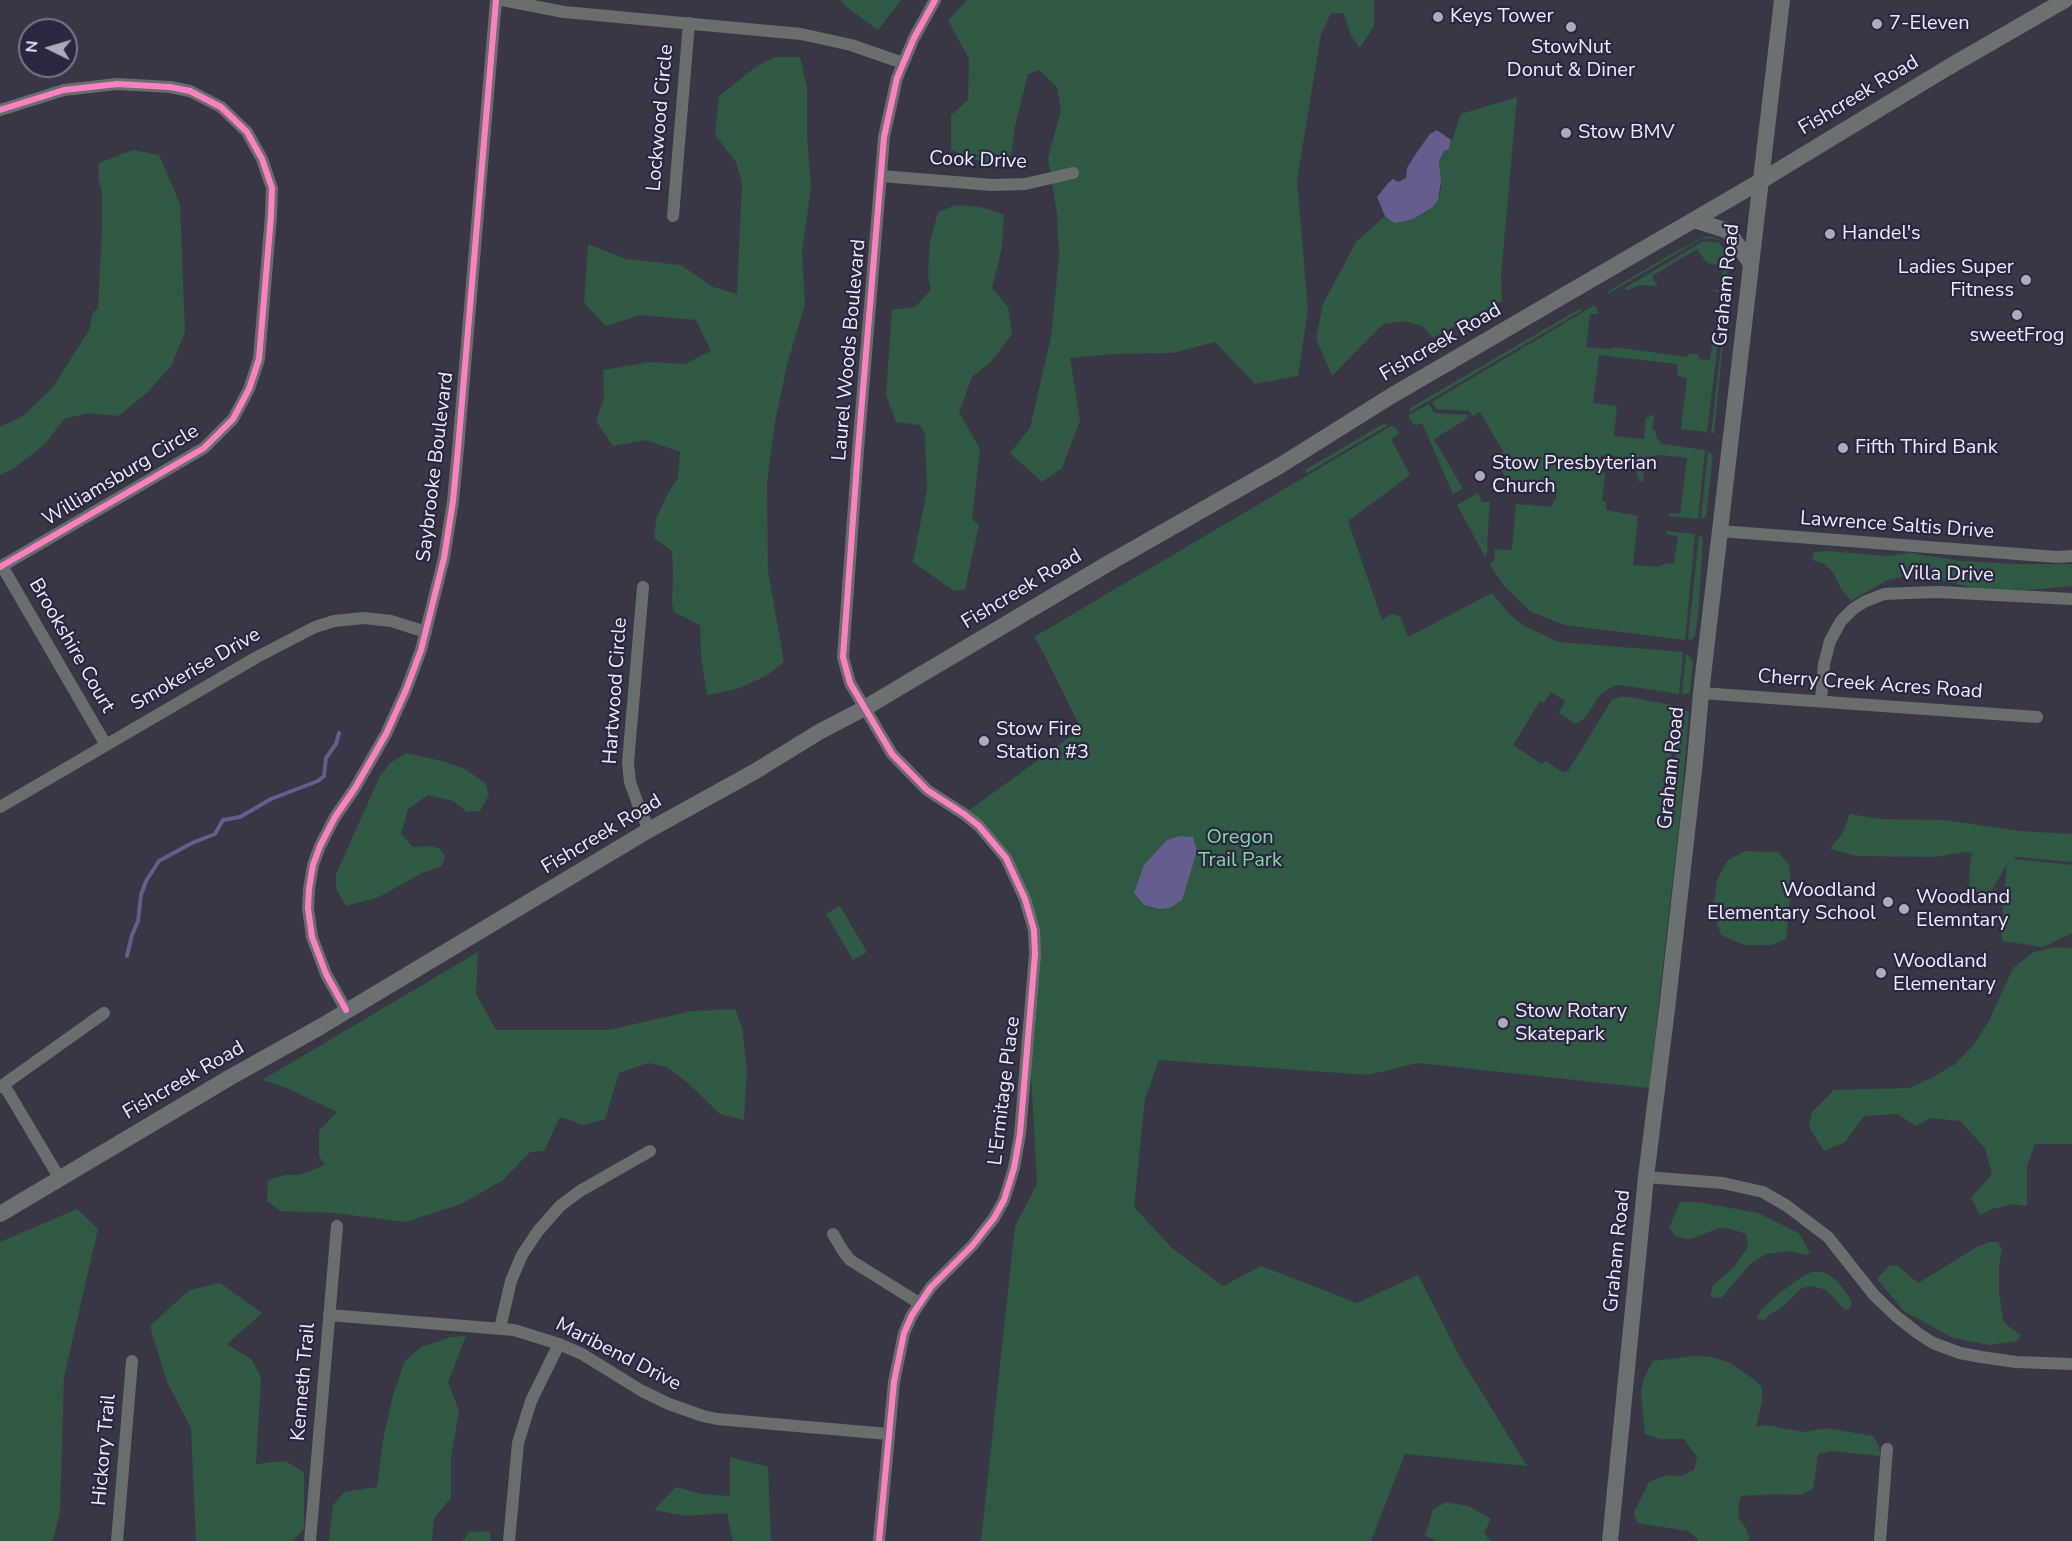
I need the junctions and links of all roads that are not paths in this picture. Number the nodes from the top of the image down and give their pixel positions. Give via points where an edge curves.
1 (496, 0) edge
2 (502, 0) edge
3 (935, 0) edge
4 (1782, 0) edge
5 (2065, 0) edge
6 (688, 23) junction
7 (903, 63) junction
8 (0, 110) edge
9 (1073, 173) dead end
10 (881, 176) junction
11 (1759, 182) junction
12 (673, 216) dead end
13 (1694, 220) junction
14 (1750, 264) junction
15 (1720, 531) junction
16 (2072, 556) edge
17 (1, 567) edge
18 (643, 587) dead end
19 (2072, 599) edge
20 (426, 632) junction
21 (1701, 693) junction
22 (1821, 701) junction
23 (863, 709) junction
24 (2037, 717) dead end
25 (106, 745) junction
26 (0, 807) edge
27 (650, 830) junction
28 (346, 1010) junction
29 (104, 1013) dead end
30 (2, 1086) edge
31 (650, 1151) dead end
32 (1646, 1177) junction
33 (60, 1179) junction
34 (0, 1214) edge
35 (337, 1226) dead end
36 (833, 1234) dead end
37 (919, 1303) junction
38 (329, 1315) junction
39 (500, 1328) junction
40 (559, 1344) junction
41 (132, 1361) dead end
42 (2072, 1364) edge
43 (888, 1434) junction
44 (1887, 1449) dead end
45 (117, 1541) edge
46 (310, 1541) edge
47 (509, 1541) edge
48 (879, 1541) edge
49 (1610, 1541) edge
50 (1880, 1541) edge

1 - 20 street, Saybrooke Boulevard via 453,501
2 - 6 street via 564,12
3 - 7 street, Laurel Woods Boulevard
4 - 11 main road, Graham Road
5 - 11 main road, Fishcreek Road
6 - 7 street via 801,34 851,45
6 - 12 street, Lockwood Circle
7 - 10 street, Laurel Woods Boulevard via 887,117
8 - 17 street, Williamsburg Circle via 64,90 117,84 190,91 237,120 262,159 272,188 259,359 233,419 204,448
9 - 10 street, Cook Drive via 1041,182 1003,185
10 - 23 street, Laurel Woods Boulevard via 843,634 847,676
11 - 13 main road, Fishcreek Road
11 - 14 main road, Graham Road
13 - 14 main road via 1728,231
13 - 23 main road, Fishcreek Road
14 - 15 main road, Graham Road
15 - 16 street, Lawrence Saltis Drive
15 - 21 main road, Graham Road
17 - 25 street, Brookshire Court
18 - 27 street, Hartwood Circle via 628,763 630,782
19 - 22 street, Villa Drive via 1939,592 1884,594 1864,602 1841,621 1830,641
20 - 25 street, Smokerise Drive via 391,621 364,618 315,627
20 - 28 street, Saybrooke Boulevard via 386,734 335,817 313,865 308,908 312,937
21 - 22 street, Cherry Creek Acres Road
21 - 32 main road, Graham Road
22 - 24 street, Cherry Creek Acres Road
23 - 27 main road, Fishcreek Road
23 - 37 street, L'Ermitage Place via 912,777 979,826 1006,858 1034,930 1035,965 1020,1134 1009,1186 994,1218
25 - 26 street, Smokerise Drive
27 - 28 main road, Fishcreek Road
28 - 33 main road, Fishcreek Road
29 - 30 street
30 - 33 street
31 - 39 street via 580,1191 538,1231 511,1281
32 - 42 street via 1724,1182 1771,1196 1828,1237 1874,1295 1918,1334 1933,1342 1981,1357
32 - 49 main road, Graham Road
33 - 34 main road, Fishcreek Road
35 - 38 street, Kenneth Trail
36 - 37 street via 850,1260
37 - 43 street, L'Ermitage Place via 898,1356
38 - 39 street, Maribend Drive
38 - 46 street, Kenneth Trail
39 - 40 street, Maribend Drive
40 - 43 street, Maribend Drive via 642,1391 703,1416
40 - 47 street via 531,1401 518,1443
41 - 45 street, Hickory Trail
43 - 48 street, L'Ermitage Place
44 - 50 street

